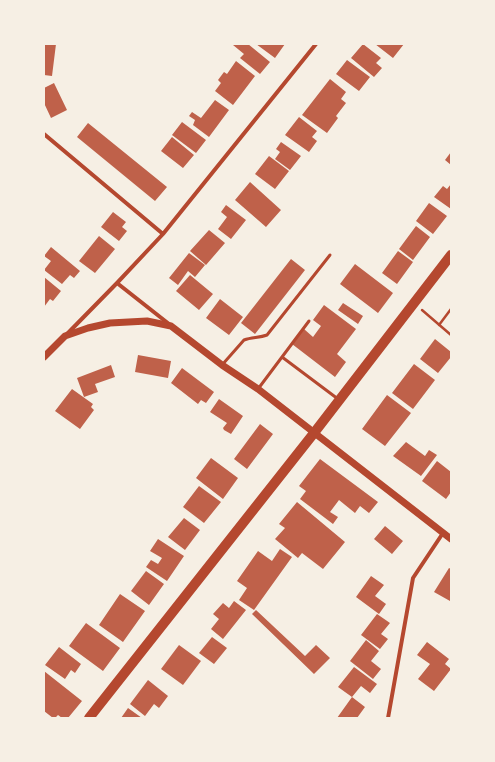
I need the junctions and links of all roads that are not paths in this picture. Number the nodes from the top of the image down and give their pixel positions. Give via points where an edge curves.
1 (316, 44) edge
2 (44, 134) edge
3 (163, 234) junction
4 (330, 255) dead end
5 (451, 255) edge
6 (118, 283) junction
7 (309, 321) dead end
8 (171, 326) junction
9 (65, 336) junction
10 (44, 357) edge
11 (282, 357) junction
12 (222, 365) junction
13 (258, 389) junction
14 (339, 400) junction
15 (314, 433) junction
16 (443, 533) junction
17 (451, 539) edge
18 (89, 718) edge
19 (388, 718) edge

1 - 3 street
2 - 3 street
3 - 6 street
4 - 12 lane via 267,335 244,340
5 - 14 main road
6 - 8 street
6 - 9 street
7 - 11 lane
8 - 9 street via 147,321 110,323
8 - 12 street
9 - 10 street
11 - 13 lane
11 - 14 lane
12 - 13 street
13 - 15 street
14 - 15 main road
15 - 16 street
15 - 18 main road
16 - 17 street
16 - 19 street via 413,578

